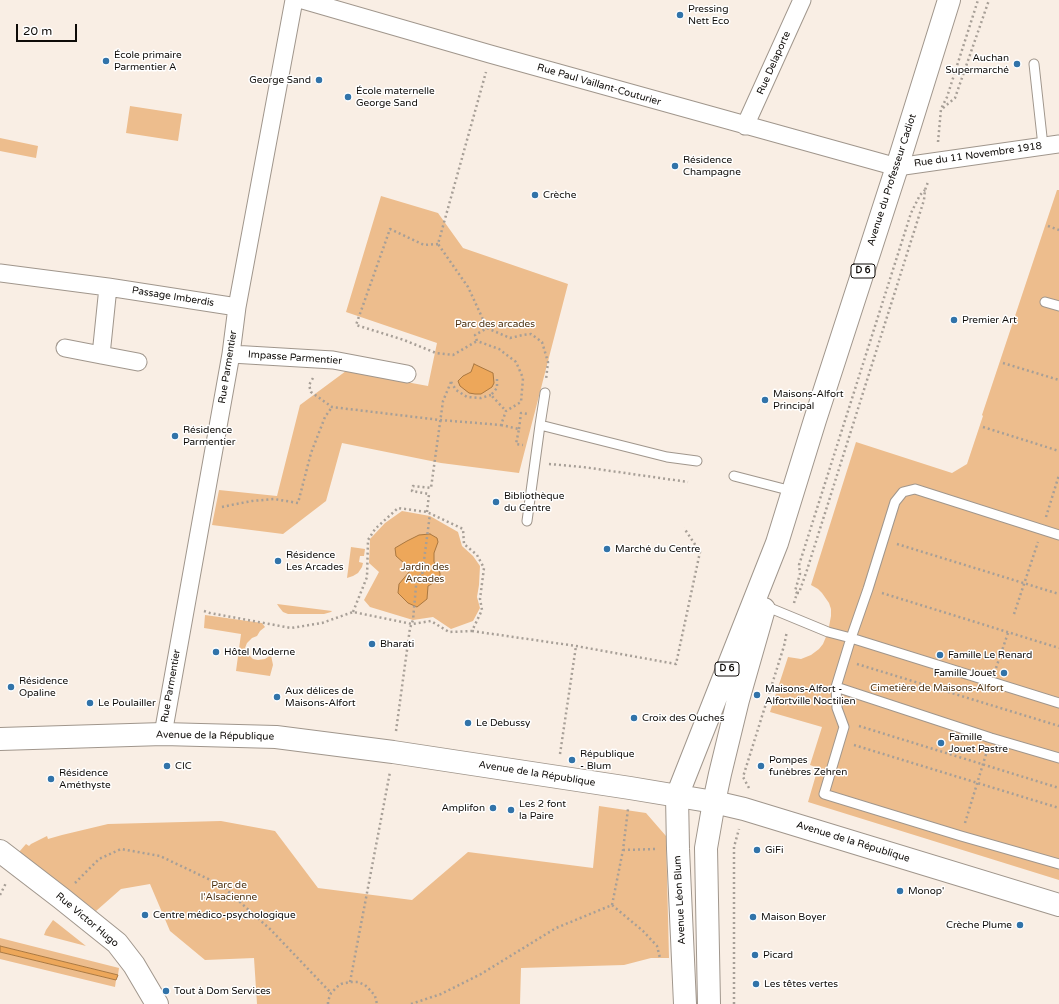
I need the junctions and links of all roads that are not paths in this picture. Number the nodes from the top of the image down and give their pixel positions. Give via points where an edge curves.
1 (294, 0) edge
2 (303, 0) edge
3 (802, 0) edge
4 (949, 0) edge
5 (1034, 64) dead end
6 (746, 126) junction
7 (1051, 145) edge
8 (897, 167) junction
9 (0, 273) edge
10 (108, 287) junction
11 (1045, 302) dead end
12 (1059, 306) edge
13 (237, 307) junction
14 (65, 348) dead end
15 (231, 354) junction
16 (101, 355) junction
17 (138, 362) dead end
18 (407, 374) dead end
19 (545, 393) road end
20 (540, 425) junction
21 (697, 461) dead end
22 (734, 476) dead end
23 (792, 491) junction
24 (527, 521) dead end
25 (1059, 535) edge
26 (777, 543) junction
27 (765, 606) junction
28 (852, 638) junction
29 (836, 687) junction
30 (1059, 703) edge
31 (163, 734) junction
32 (0, 739) edge
33 (1059, 758) edge
34 (677, 796) junction
35 (714, 802) junction
36 (0, 851) edge
37 (1059, 864) edge
38 (1059, 905) edge
39 (157, 1004) edge
40 (685, 1004) edge
41 (709, 1004) edge

1 - 13 street, Rue Parmentier
2 - 6 street, Rue Paul Vaillant-Couturier
3 - 6 street, Rue Delaporte
4 - 8 main road, Avenue du Professeur Cadiot / D 6
5 - 7 lane
6 - 8 street, Rue Paul Vaillant-Couturier
7 - 8 street, Rue du 11 Novembre 1918
8 - 23 main road, Avenue du Professeur Cadiot / D 6
9 - 10 street, Passage Imberdis
10 - 13 street, Passage Imberdis
10 - 16 street
11 - 12 lane
13 - 15 street, Rue Parmentier
14 - 16 street
15 - 18 street, Impasse Parmentier via 333,360
15 - 31 street, Rue Parmentier
16 - 17 street
19 - 20 lane
20 - 21 lane via 667,457
20 - 24 lane
22 - 23 lane
23 - 26 main road, Avenue du Professeur Cadiot / D 6
25 - 28 lane via 915,489 903,492 895,502
26 - 27 main road, Avenue du Professeur Cadiot / D 6
26 - 34 main road, Avenue du Professeur Cadiot / D 6
27 - 28 lane via 828,632
27 - 35 main road, Avenue du Professeur Cadiot / D 6 via 738,700
28 - 29 lane
28 - 30 lane
29 - 33 lane
29 - 37 lane via 837,708 844,727 824,794
31 - 32 main road, Avenue de la République
31 - 34 main road, Avenue de la République via 276,737 393,752
34 - 35 main road, Avenue de la République
34 - 40 main road, Avenue Léon Blum / D 6
35 - 38 main road, Avenue de la République
35 - 41 main road, D 6 via 706,848
36 - 39 main road, Rue Victor Hugo via 117,943 134,965

